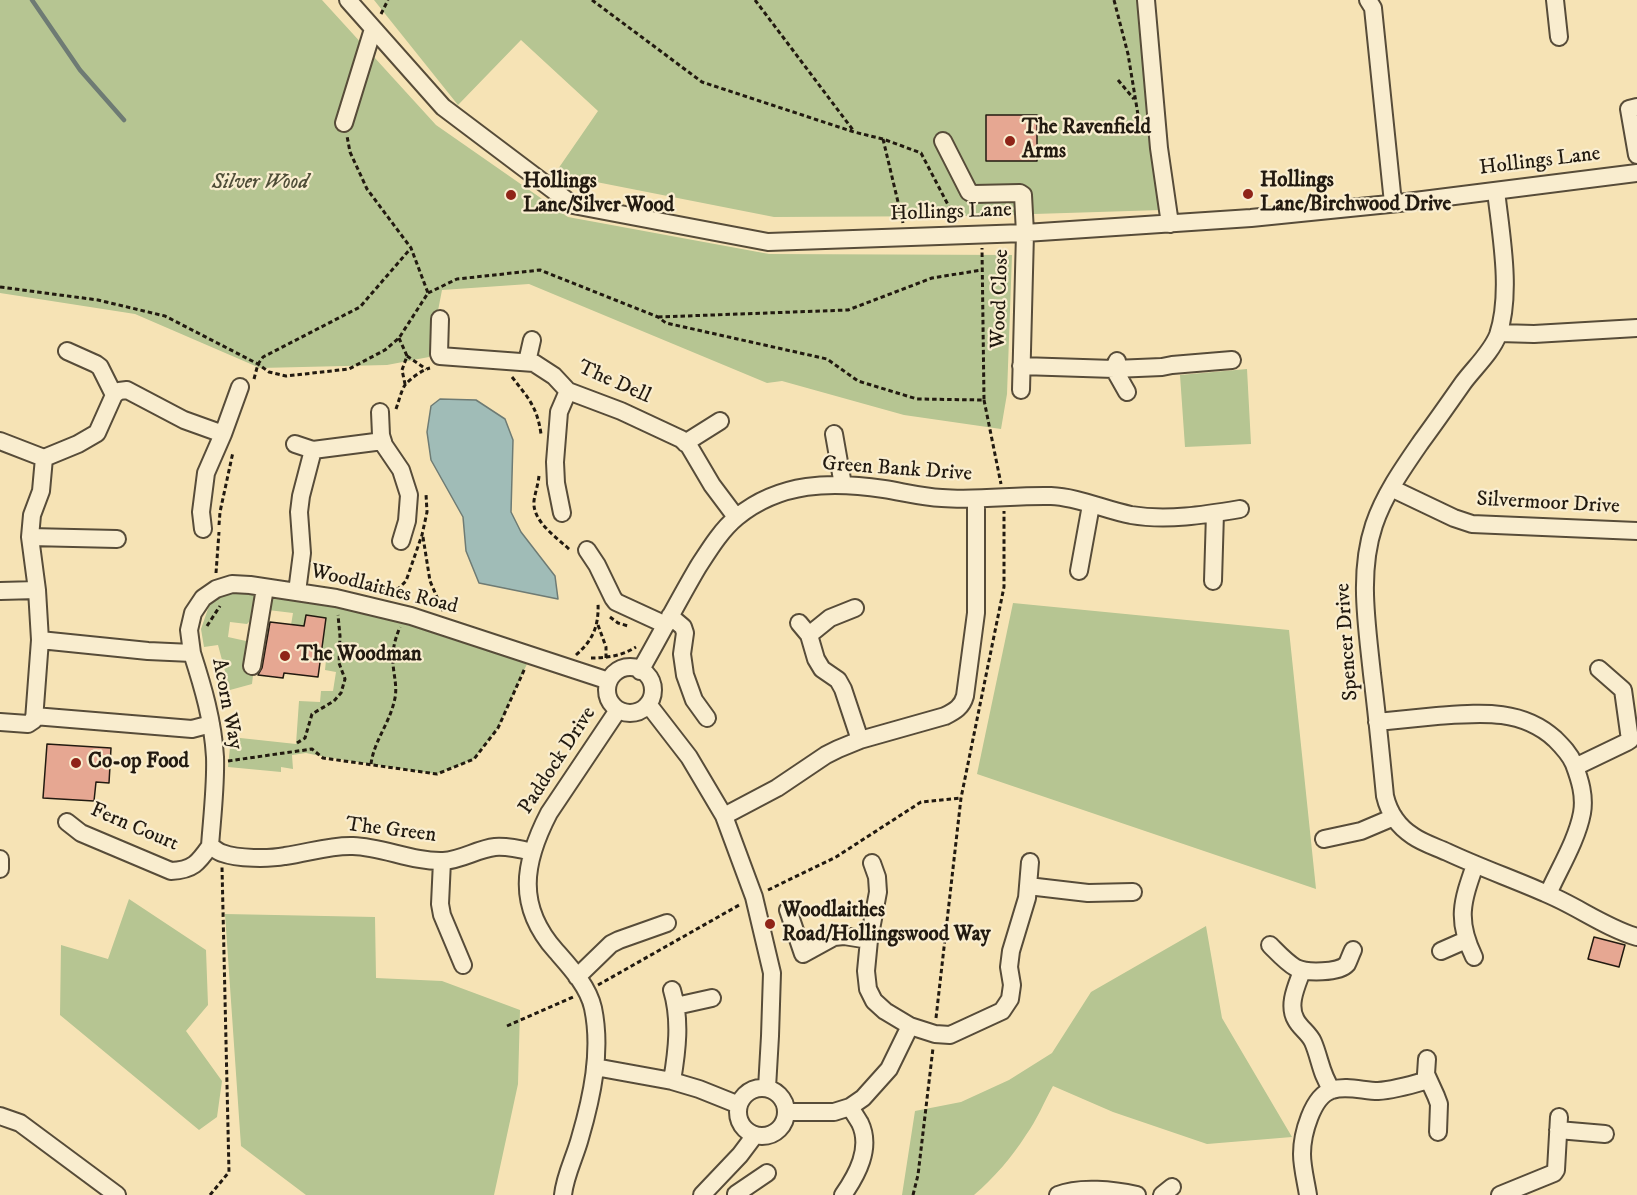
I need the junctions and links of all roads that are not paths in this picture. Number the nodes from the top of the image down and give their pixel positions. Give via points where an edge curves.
1 (348, 0) edge
2 (1146, 0) edge
3 (1368, 0) edge
4 (1555, 0) edge
5 (373, 29) junction
6 (1559, 37) dead end
7 (1637, 107) edge
8 (344, 123) road end
9 (943, 141) dead end
10 (1637, 155) edge
11 (1637, 173) edge
12 (1496, 191) junction
13 (1393, 203) junction
14 (1170, 224) junction
15 (1025, 233) junction
16 (440, 319) dead end
17 (1637, 328) edge
18 (1498, 333) junction
19 (532, 340) dead end
20 (67, 351) dead end
21 (1232, 360) dead end
22 (527, 362) junction
23 (1116, 364) junction
24 (1021, 366) junction
25 (246, 386) road end
26 (1021, 390) dead end
27 (568, 391) junction
28 (1127, 392) dead end
29 (114, 396) junction
30 (388, 410) road end
31 (720, 421) dead end
32 (834, 434) dead end
33 (229, 439) junction
34 (0, 441) edge
35 (383, 441) junction
36 (686, 443) junction
37 (295, 444) dead end
38 (313, 450) junction
39 (44, 458) junction
40 (843, 485) junction
41 (1392, 488) junction
42 (976, 500) junction
43 (1091, 505) junction
44 (1240, 509) dead end
45 (562, 513) dead end
46 (1215, 513) junction
47 (736, 517) junction
48 (204, 529) dead end
49 (1637, 531) edge
50 (30, 537) junction
51 (117, 539) dead end
52 (401, 541) dead end
53 (582, 553) road end
54 (1079, 571) dead end
55 (1213, 581) dead end
56 (265, 588) junction
57 (37, 590) junction
58 (0, 591) edge
59 (297, 592) junction
60 (855, 608) dead end
61 (668, 621) junction
62 (40, 640) junction
63 (192, 652) junction
64 (252, 666) dead end
65 (1599, 669) dead end
66 (640, 670) junction
67 (609, 681) junction
68 (648, 704) junction
69 (618, 710) junction
70 (34, 716) junction
71 (707, 718) dead end
72 (0, 722) edge
73 (1377, 722) junction
74 (211, 724) junction
75 (860, 740) junction
76 (1575, 767) junction
77 (724, 816) junction
78 (1394, 818) junction
79 (67, 822) dead end
80 (1324, 839) dead end
81 (216, 850) junction
82 (532, 852) junction
83 (0, 859) edge
84 (442, 861) junction
85 (1030, 862) dead end
86 (872, 863) dead end
87 (1475, 865) junction
88 (0, 869) edge
89 (1028, 886) junction
90 (1133, 892) dead end
91 (1548, 894) junction
92 (788, 910) dead end
93 (667, 923) dead end
94 (1637, 936) edge
95 (869, 940) junction
96 (1466, 940) junction
97 (1270, 945) dead end
98 (1353, 950) dead end
99 (1441, 951) dead end
100 (1474, 957) dead end
101 (463, 965) dead end
102 (1302, 971) junction
103 (577, 976) junction
104 (712, 999) dead end
105 (910, 1026) junction
106 (1427, 1059) dead end
107 (595, 1067) junction
108 (1428, 1080) junction
109 (672, 1081) junction
110 (767, 1088) junction
111 (1332, 1090) junction
112 (739, 1105) junction
113 (850, 1107) junction
114 (786, 1112) junction
115 (0, 1116) edge
116 (1438, 1132) dead end
117 (1605, 1134) dead end
118 (755, 1135) junction
119 (767, 1173) dead end
120 (747, 1191) edge
121 (1520, 1191) edge
122 (1090, 1193) edge
123 (117, 1195) edge
124 (563, 1195) edge
125 (702, 1195) edge
126 (843, 1195) edge
127 (1058, 1195) edge
128 (1137, 1195) edge
129 (1308, 1195) edge
130 (1500, 1195) edge

1 - 5 street, Hollings Lane
2 - 14 street
3 - 13 street via 1373,8
4 - 6 street
5 - 8 street
5 - 15 street, Hollings Lane via 443,107 573,205 768,242
7 - 10 street via 1629,109
9 - 15 street, Wood Close via 969,192 1023,195
11 - 12 street, Hollings Lane
12 - 13 street, Hollings Lane
12 - 18 street, Spencer Drive via 1504,271
13 - 14 street, Hollings Lane
14 - 15 street, Hollings Lane
15 - 24 street, Wood Close
16 - 22 street, The Dell via 440,356
17 - 18 street
18 - 41 street, Spencer Drive via 1495,343
19 - 22 street
20 - 29 street via 100,367
21 - 23 street, Wood Close via 1162,367
22 - 27 street, The Dell via 540,366
23 - 24 street, Wood Close
23 - 28 street
24 - 26 street, Wood Close
25 - 33 street
27 - 36 street, The Dell via 621,411
27 - 45 street via 559,412 555,462
29 - 33 street via 127,390
29 - 39 street via 97,433
30 - 35 street
31 - 36 street
32 - 40 street
33 - 48 street via 206,472 201,512
34 - 39 street
35 - 38 street
35 - 52 street via 401,470 409,495
36 - 47 street
37 - 38 street
38 - 59 street via 299,512 302,553
39 - 50 street
40 - 42 street, Green Bank Drive
40 - 47 street, Green Bank Drive via 799,487 776,493
41 - 49 street, Silvermoor Drive via 1472,524
41 - 73 street, Spencer Drive via 1374,526 1365,582
42 - 43 street, Green Bank Drive via 1053,496
42 - 75 street via 976,613 963,703 945,716
43 - 46 street, Green Bank Drive via 1147,517
43 - 54 street
44 - 46 street, Green Bank Drive
46 - 55 street
47 - 61 street, Green Bank Drive via 707,554
50 - 51 street
50 - 57 street
53 - 61 street via 597,565 616,602
56 - 59 street, Woodlaithes Road
56 - 63 street, Woodlaithes Road via 232,584 221,596 203,598 189,630
56 - 64 street
57 - 58 street
57 - 62 street
59 - 67 street, Woodlaithes Road via 405,614
60 - 75 street via 804,629 818,663 843,689
61 - 66 street, Green Bank Drive
61 - 71 street via 683,627 685,675 694,700
62 - 63 street, Acorn Way
62 - 70 street
63 - 74 street, Acorn Way
65 - 76 street via 1623,690 1630,740
66 - 67 street via 623,669
66 - 68 street via 652,684
67 - 69 street via 608,697
68 - 69 street via 634,713
68 - 77 street via 689,758
69 - 82 street, Paddock Drive via 549,813
70 - 72 street via 28,724
70 - 74 street via 192,729
73 - 76 street via 1501,714 1537,725 1561,744
73 - 78 street, Spencer Drive via 1385,796
74 - 81 street, Acorn Way
75 - 77 street via 826,755 777,788
76 - 91 street via 1582,813
77 - 110 street via 754,897 772,973
78 - 80 street
78 - 87 street, Spencer Drive via 1414,837
79 - 81 street, Fern Court via 81,832 171,871 194,866
81 - 84 street, The Green via 243,857 284,857 355,846
82 - 84 street, The Green via 496,847
82 - 103 street, Paddock Drive via 527,887 535,923
83 - 88 street
84 - 101 street via 442,915
85 - 89 street
86 - 95 street via 878,892
87 - 91 street, Spencer Drive
87 - 96 street via 1462,911
89 - 90 street via 1088,893
89 - 105 street via 1010,959 1010,999 1002,1011 950,1035
91 - 94 street, Spencer Drive
92 - 95 street via 803,954 834,938
93 - 103 street via 611,944
95 - 105 street via 868,989 885,1011
96 - 99 street
96 - 100 street
97 - 102 street
98 - 102 street via 1341,968
102 - 111 street via 1294,993 1294,1016 1313,1041 1325,1081
103 - 107 street, Paddock Drive via 592,1006
104 - 109 street via 674,998 677,1033
105 - 113 street via 889,1069
106 - 108 street
107 - 109 street
107 - 124 street, Paddock Drive via 588,1109
108 - 111 street via 1390,1090
108 - 116 street via 1438,1104
109 - 112 street
110 - 112 street via 745,1094
110 - 114 street via 781,1097
111 - 129 street via 1312,1110 1305,1134 1302,1154
112 - 118 street via 742,1125
113 - 114 street via 834,1112
113 - 126 street via 863,1134 863,1155
114 - 118 street via 780,1127 765,1135
115 - 123 street via 20,1124
117 - 121 street via 1558,1123 1556,1170
118 - 125 street
119 - 120 street
121 - 130 street
122 - 127 street via 1073,1190
122 - 128 street

